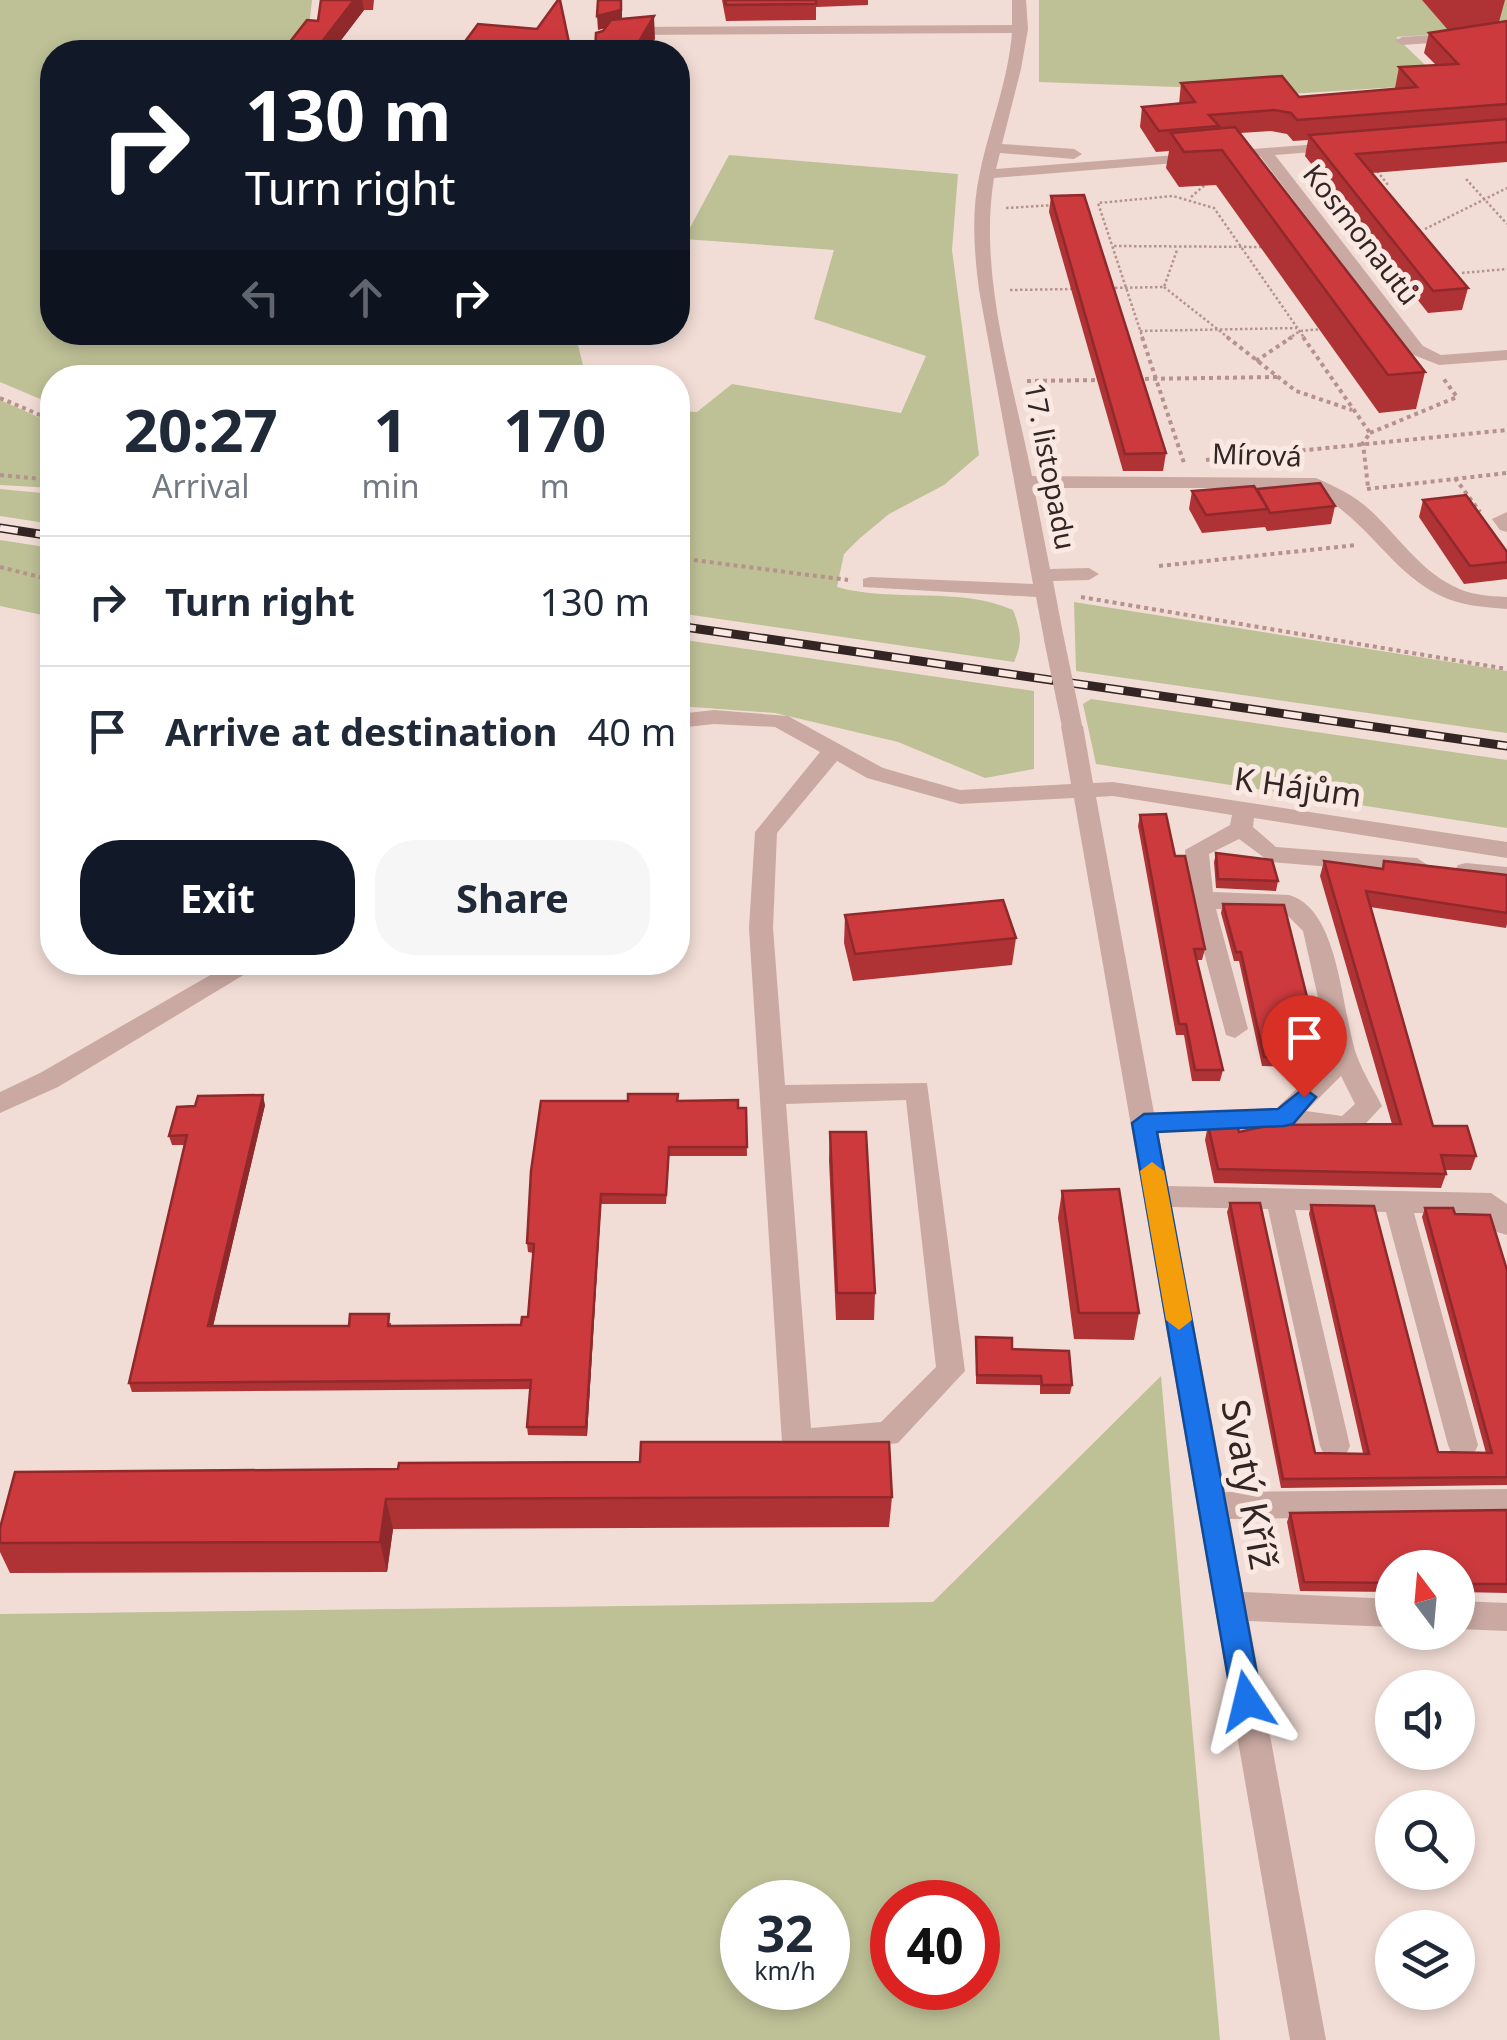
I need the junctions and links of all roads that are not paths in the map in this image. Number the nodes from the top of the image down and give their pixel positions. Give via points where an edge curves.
1 (1019, 0) edge
2 (1021, 28) junction
3 (1507, 34) edge
4 (602, 40) edge
5 (1402, 40) dead end
6 (1354, 144) edge
7 (994, 148) junction
8 (1264, 151) junction
9 (1149, 161) junction
10 (987, 174) junction
11 (1507, 355) edge
12 (1022, 482) junction
13 (1089, 574) dead end
14 (870, 583) road end
15 (1042, 583) junction
16 (1507, 603) edge
17 (690, 720) edge
18 (835, 749) junction
19 (1081, 788) junction
20 (1243, 820) junction
21 (1363, 828) junction
22 (1507, 850) edge
23 (1365, 861) junction
24 (1507, 875) edge
25 (1202, 900) junction
26 (1111, 943) joint
27 (231, 975) edge
28 (1235, 1030) dead end
29 (1344, 1057) junction
30 (773, 1096) junction
31 (0, 1103) edge
32 (1284, 1118) junction
33 (1144, 1123) junction
34 (1157, 1196) junction
35 (1280, 1198) junction
36 (1397, 1201) junction
37 (1507, 1224) edge
38 (1462, 1445) dead end
39 (1335, 1446) dead end
40 (1507, 1502) edge
41 (1212, 1506) junction
42 (1230, 1606) junction
43 (1375, 1612) edge
44 (1475, 1616) edge
45 (1507, 1617) edge
46 (1308, 2040) edge

1 - 2 street, 17. listopadu
2 - 4 street via 624,31
2 - 7 street, 17. listopadu via 1020,59
3 - 5 street
6 - 8 street
7 - 9 street
7 - 10 street, 17. listopadu
8 - 9 street
8 - 11 street, Kosmonautů via 1417,350 1439,360
9 - 10 street
10 - 12 street, 17. listopadu via 986,290
12 - 15 street, 17. listopadu
12 - 16 street, Mírová via 1186,472 1309,482 1360,508 1436,588
13 - 15 street
14 - 15 street
15 - 19 street, 17. listopadu, bridge
17 - 18 street, K Hájům via 780,721
18 - 19 street, K Hájům via 910,786 960,797
18 - 30 street via 766,832 761,928
19 - 20 street, K Hájům via 1113,789
19 - 26 street, 17. listopadu
20 - 21 street, K Hájům
20 - 23 street via 1270,854
20 - 25 street via 1198,850
21 - 22 street, K Hájům
21 - 23 street
23 - 24 street
25 - 28 street
25 - 29 street via 1288,903 1314,928
26 - 33 street, Svatý Kříž
27 - 31 street
29 - 32 street
29 - 32 street via 1368,1106 1347,1128
30 - 30 street via 796,1442 888,1434 951,1371 918,1090
32 - 33 street
33 - 34 street, Svatý Kříž
34 - 35 street
34 - 41 street, Svatý Kříž
35 - 36 street
35 - 39 street
36 - 37 street via 1491,1204
36 - 38 street
40 - 41 street
41 - 42 street, Svatý Kříž
42 - 43 street
42 - 46 street, Svatý Kříž
44 - 45 street

